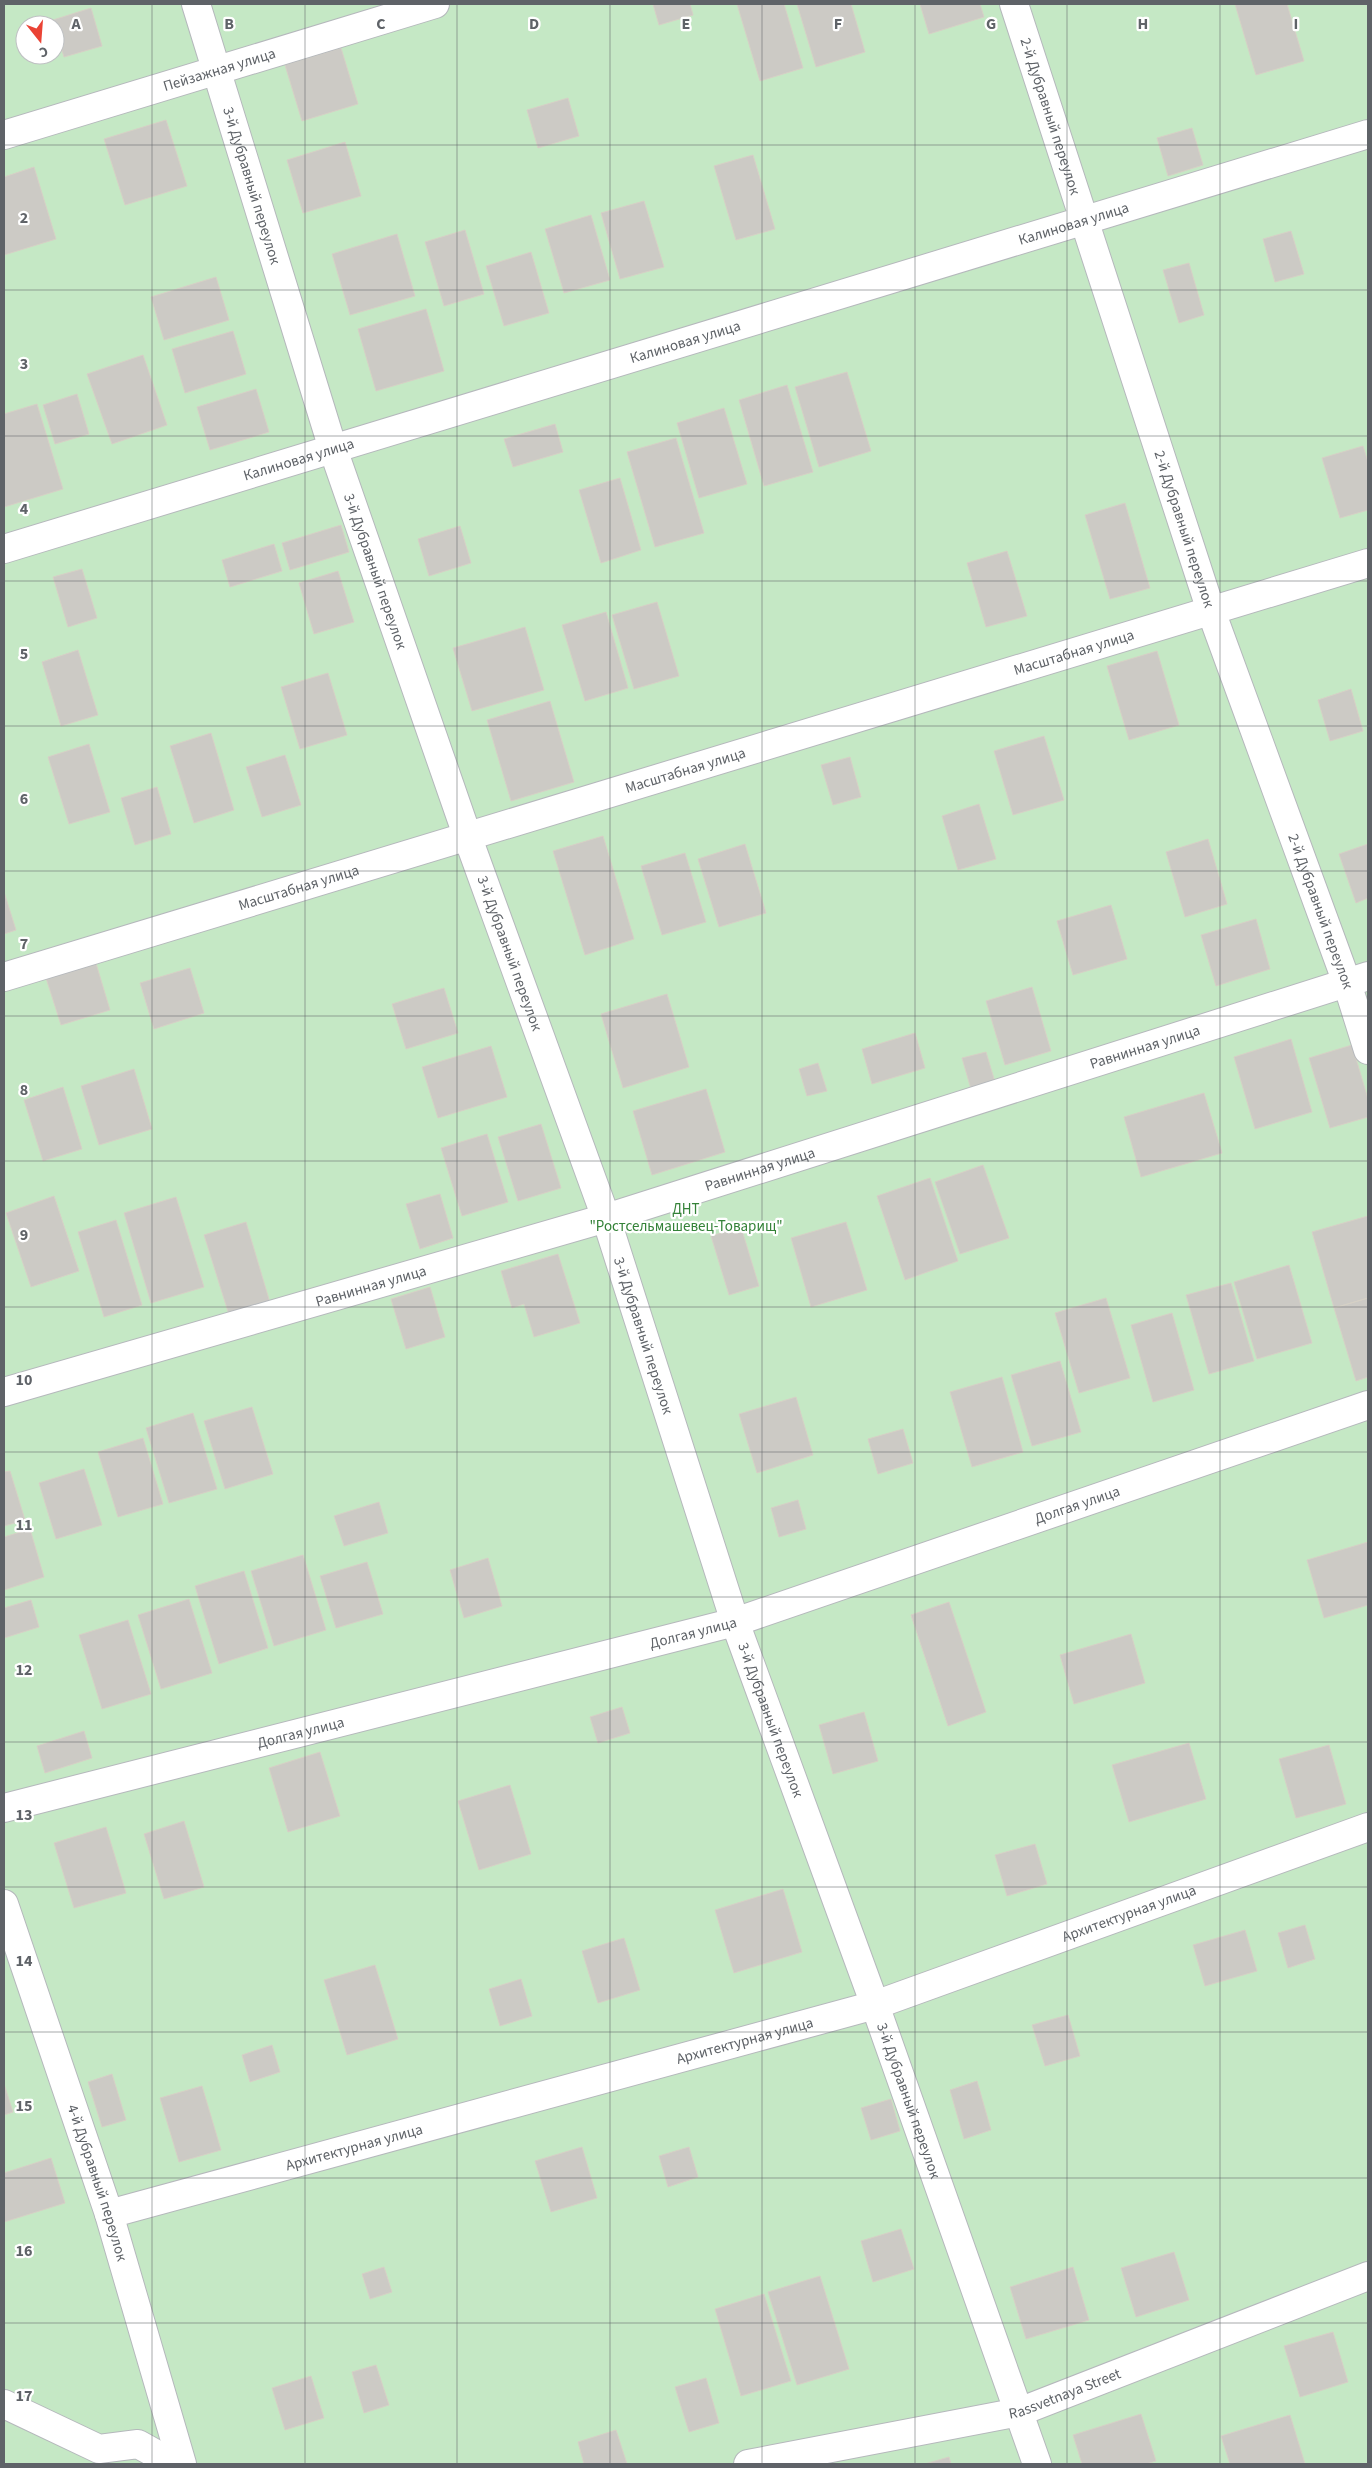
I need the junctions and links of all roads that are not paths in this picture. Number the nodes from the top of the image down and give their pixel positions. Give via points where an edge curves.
1 (196, 4) edge
2 (435, 4) edge
3 (1014, 4) edge
4 (216, 70) junction
5 (1368, 134) edge
6 (4, 135) edge
7 (1084, 222) junction
8 (333, 449) junction
9 (4, 549) edge
10 (1368, 563) edge
11 (1212, 611) junction
12 (468, 838) junction
13 (4, 977) edge
14 (1357, 979) edge
15 (1368, 1050) edge
16 (606, 1218) junction
17 (4, 1392) edge
18 (1368, 1405) edge
19 (735, 1622) junction
20 (4, 1808) edge
21 (1368, 1827) edge
22 (4, 1904) edge
23 (876, 2005) junction
24 (109, 2214) junction
25 (1368, 2276) edge
26 (4, 2404) edge
27 (1019, 2412) junction
28 (174, 2464) edge
29 (182, 2464) edge
30 (748, 2464) edge
31 (1037, 2464) edge

1 - 4 lane, 3-й Дубравный переулок
2 - 4 lane, Пейзажная улица
3 - 7 lane, 2-й Дубравный переулок
4 - 6 lane, Пейзажная улица
4 - 8 lane, 3-й Дубравный переулок
5 - 7 lane, Калиновая улица
7 - 8 lane, Калиновая улица
7 - 11 lane, 2-й Дубравный переулок
8 - 9 lane, Калиновая улица
8 - 12 lane, 3-й Дубравный переулок
10 - 11 lane, Масштабная улица
11 - 12 lane, Масштабная улица
11 - 14 lane, 2-й Дубравный переулок
12 - 13 lane, Масштабная улица
12 - 16 lane, 3-й Дубравный переулок
14 - 15 lane, 2-й Дубравный переулок
14 - 16 lane, Равнинная улица
16 - 17 lane, Равнинная улица
16 - 19 lane, 3-й Дубравный переулок
18 - 19 lane, Долгая улица
19 - 20 lane, Долгая улица
19 - 23 lane, 3-й Дубравный переулок
21 - 23 lane, Архитектурная улица
22 - 24 lane, 4-й Дубравный переулок
23 - 24 lane, Архитектурная улица
23 - 27 lane, 3-й Дубравный переулок
24 - 29 lane, 4-й Дубравный переулок
25 - 27 lane, Rassvetnaya Street
26 - 28 lane via 99,2449 138,2444
27 - 30 lane, Rassvetnaya Street
27 - 31 lane, 3-й Дубравный переулок

